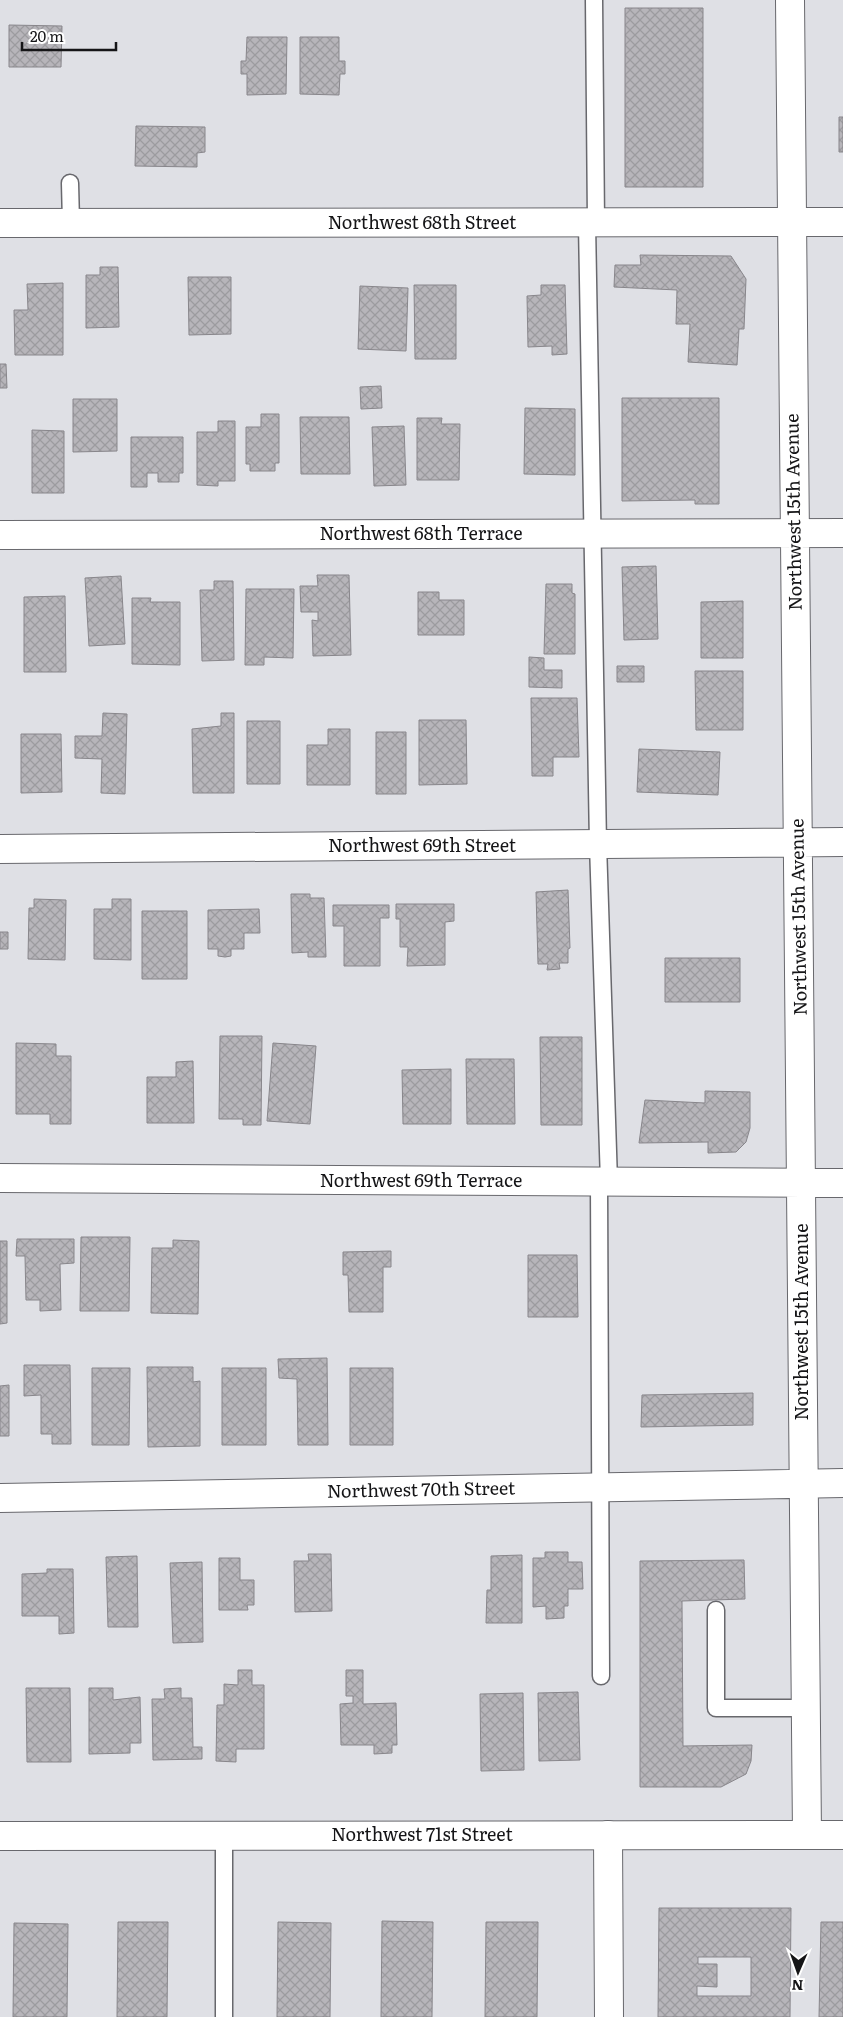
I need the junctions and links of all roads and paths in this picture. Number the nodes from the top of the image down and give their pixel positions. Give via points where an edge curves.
1 (594, 0) edge
2 (790, 0) edge
3 (70, 183) dead end
4 (843, 222) edge
5 (71, 223) junction
6 (591, 223) junction
7 (792, 223) junction
8 (0, 224) edge
9 (593, 534) junction
10 (794, 534) junction
11 (843, 534) edge
12 (0, 535) edge
13 (799, 842) junction
14 (843, 842) edge
15 (598, 844) junction
16 (0, 849) edge
17 (0, 1178) edge
18 (604, 1182) junction
19 (802, 1183) junction
20 (843, 1183) edge
21 (802, 1482) junction
22 (843, 1483) edge
23 (600, 1486) junction
24 (0, 1498) edge
25 (716, 1610) dead end
26 (601, 1676) dead end
27 (805, 1708) junction
28 (224, 1835) junction
29 (608, 1835) junction
30 (806, 1835) junction
31 (843, 1835) edge
32 (0, 1836) edge
33 (224, 2017) edge
34 (609, 2017) edge

1 - 6 lane
2 - 7 street, Northwest 15th Avenue
3 - 5 lane
4 - 7 street, Northwest 68th Street
5 - 6 street, Northwest 68th Street
5 - 8 street, Northwest 68th Street
6 - 7 street, Northwest 68th Street
6 - 9 lane
7 - 10 street, Northwest 15th Avenue
9 - 10 street, Northwest 68th Terrace
9 - 12 street, Northwest 68th Terrace
9 - 15 lane
10 - 11 street, Northwest 68th Terrace
10 - 13 street, Northwest 15th Avenue
13 - 14 street, Northwest 69th Street
13 - 15 street, Northwest 69th Street
13 - 19 street, Northwest 15th Avenue
15 - 16 street, Northwest 69th Street
15 - 18 lane
17 - 18 street, Northwest 69th Terrace
18 - 19 street, Northwest 69th Terrace
18 - 23 lane
19 - 20 street, Northwest 69th Terrace
19 - 21 street, Northwest 15th Avenue
21 - 22 street, Northwest 70th Street
21 - 23 street, Northwest 70th Street
21 - 27 street, Northwest 15th Avenue
23 - 24 street, Northwest 70th Street
23 - 26 lane
25 - 27 lane via 716,1708
27 - 30 street, Northwest 15th Avenue
28 - 29 street, Northwest 71st Street
28 - 32 street, Northwest 71st Street
28 - 33 lane
29 - 30 street, Northwest 71st Street
29 - 34 street
30 - 31 street, Northwest 71st Street

